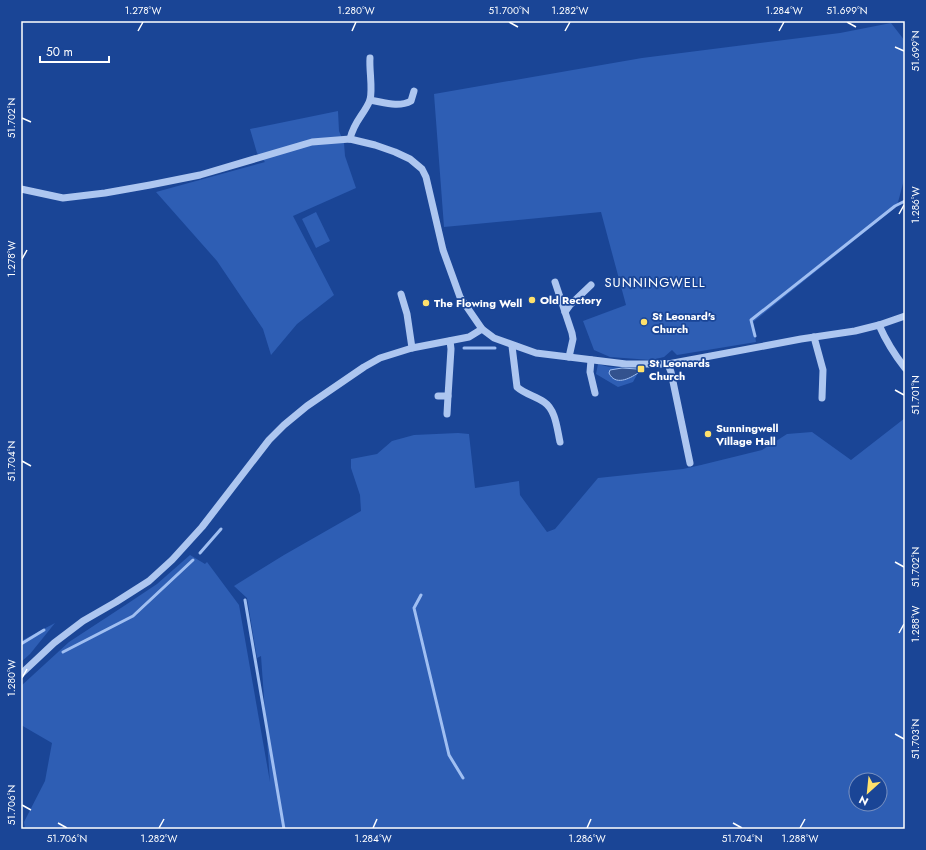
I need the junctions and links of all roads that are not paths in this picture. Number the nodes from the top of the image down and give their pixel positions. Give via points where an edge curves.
1 (370, 58) dead end
2 (414, 91) dead end
3 (370, 100) junction
4 (350, 139) junction
5 (21, 189) edge
6 (555, 282) dead end
7 (591, 285) dead end
8 (401, 294) dead end
9 (565, 312) junction
10 (905, 316) edge
11 (879, 325) junction
12 (482, 328) junction
13 (814, 337) junction
14 (450, 341) junction
15 (512, 346) junction
16 (412, 348) junction
17 (569, 357) junction
18 (592, 360) junction
19 (668, 364) junction
20 (905, 368) edge
21 (595, 393) dead end
22 (438, 396) dead end
23 (448, 396) junction
24 (822, 398) dead end
25 (448, 414) dead end
26 (560, 442) dead end
27 (690, 463) dead end
28 (21, 674) edge

1 - 3 street
2 - 3 street via 410,101 405,104
3 - 4 street via 352,129
4 - 5 street via 312,142 200,175 105,193 63,198
4 - 12 street via 395,152 410,159 422,169 451,274 460,297
6 - 9 street
7 - 9 street
8 - 16 street
9 - 17 street via 573,338
10 - 11 street
11 - 13 street
11 - 20 street via 886,342
12 - 14 street via 469,336
12 - 15 street via 494,338
13 - 19 street
13 - 24 street via 823,370
14 - 16 street
14 - 23 street
15 - 17 street via 536,353
15 - 26 street via 514,388 548,406
16 - 28 street via 380,358 364,367 284,425 269,440 202,527 172,560 149,581 83,621 54,643
17 - 18 street
18 - 19 street via 626,364
18 - 21 street via 590,372
19 - 27 street
22 - 23 street
23 - 25 street

